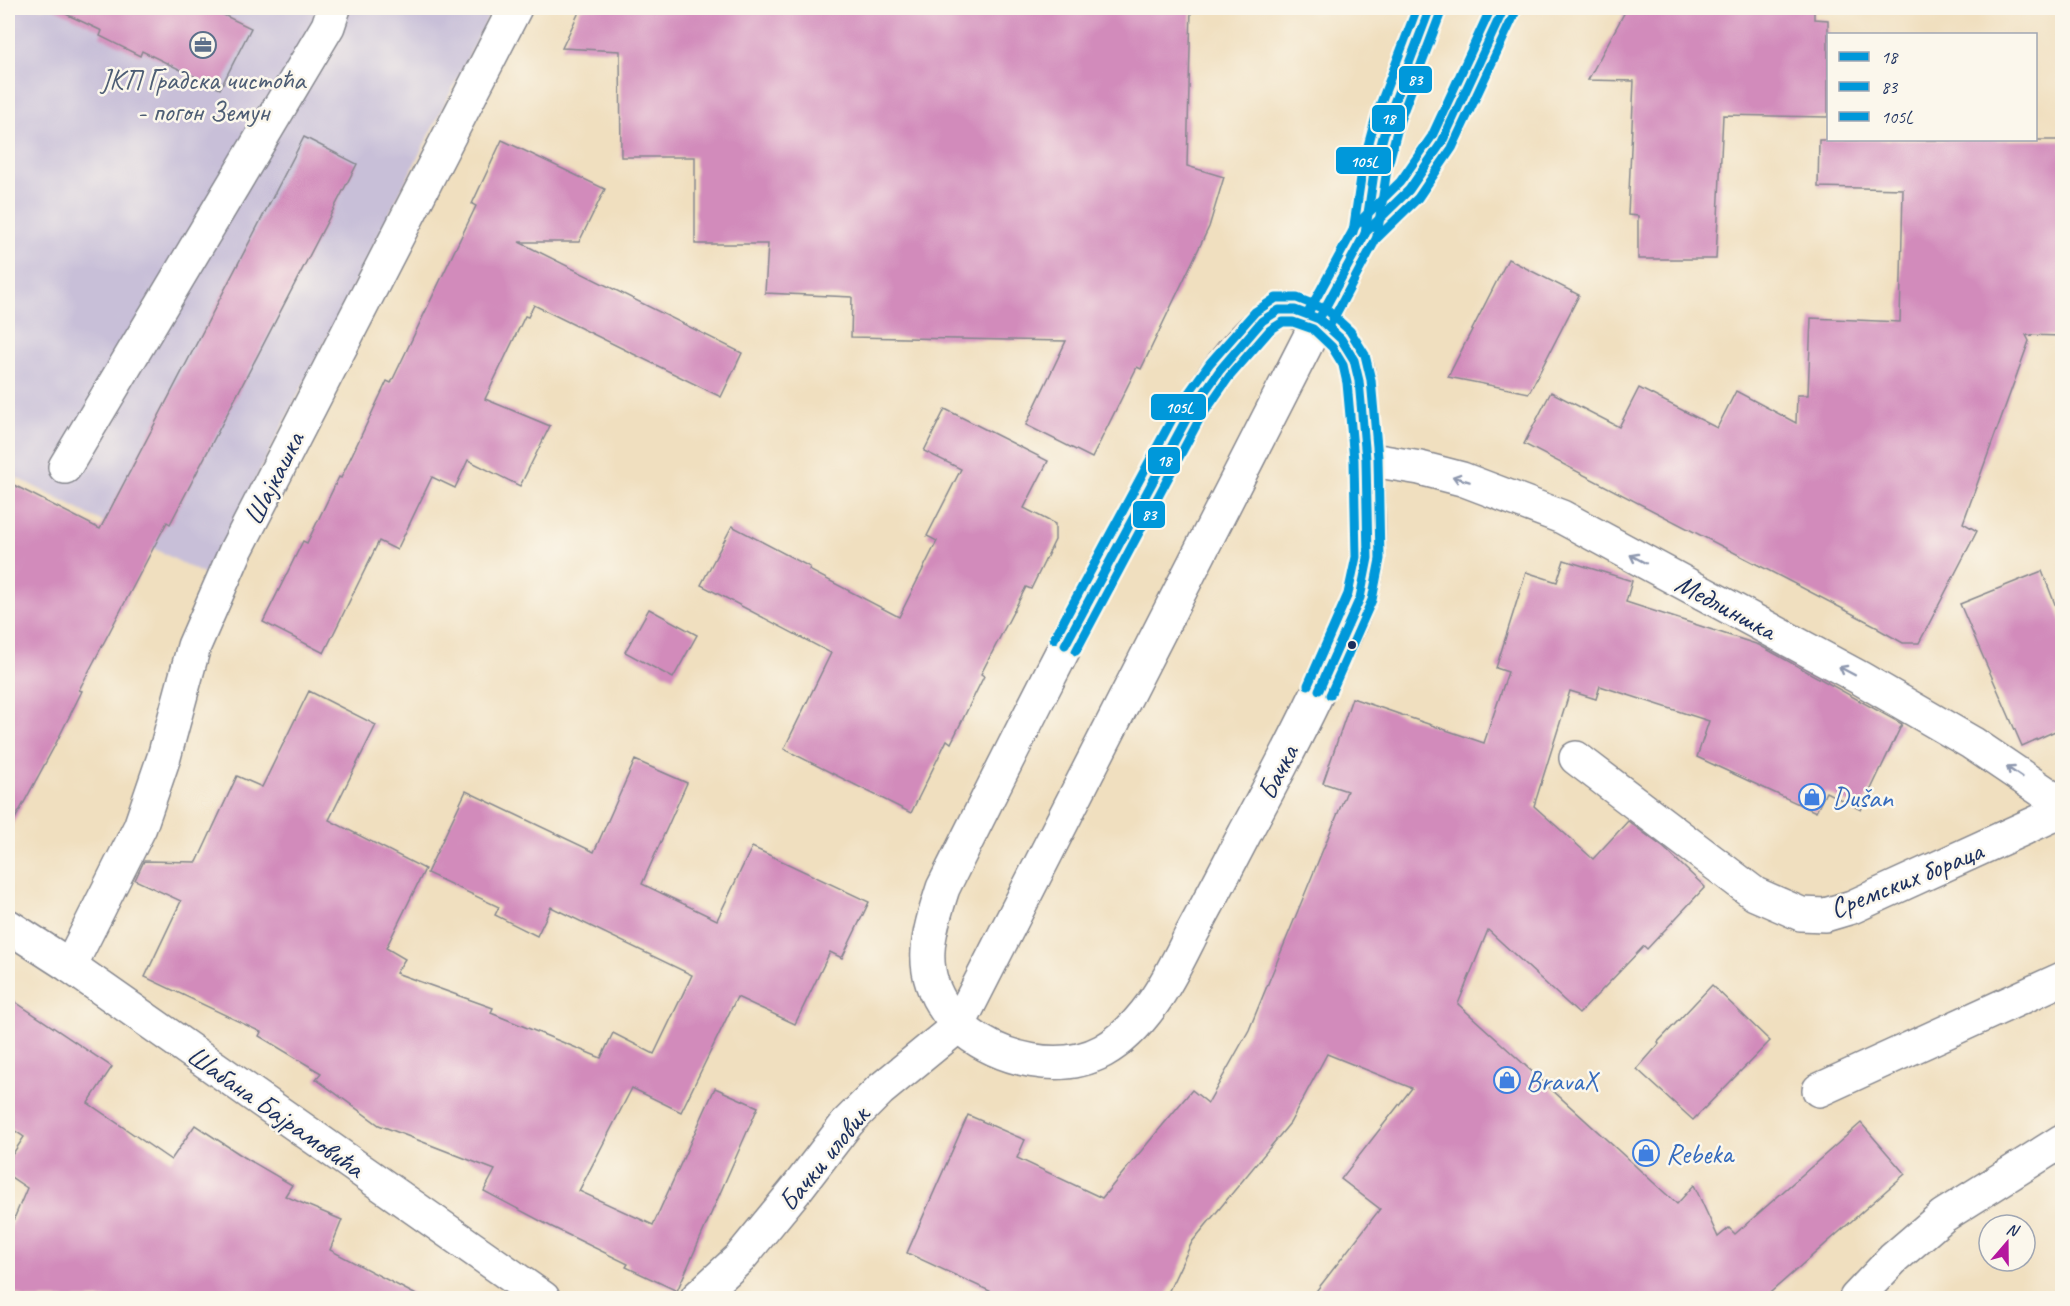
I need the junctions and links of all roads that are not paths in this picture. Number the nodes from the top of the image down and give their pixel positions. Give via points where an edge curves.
1 (334, 8) edge
2 (515, 8) edge
3 (1430, 8) edge
4 (1503, 8) edge
5 (1366, 232) junction
6 (1319, 319) junction
7 (1366, 459) junction
8 (65, 467) dead end
9 (1576, 758) dead end
10 (2062, 804) edge
11 (2062, 811) edge
12 (8, 926) edge
13 (70, 966) junction
14 (2062, 979) edge
15 (958, 1026) junction
16 (1819, 1090) dead end
17 (2062, 1141) edge
18 (543, 1299) edge
19 (697, 1299) edge
20 (1856, 1299) edge

1 - 8 street via 328,26
2 - 13 street, Шајкашка via 236,550 194,646 140,827
3 - 5 street via 1386,126 1375,166
4 - 5 street via 1442,141 1409,190
5 - 6 street
6 - 7 street, Бачка via 1341,339 1354,360
6 - 15 street
6 - 15 street, Бачка via 1295,310 1279,310 1262,321 1220,370 1189,414 1060,655 943,888 931,925 928,969 938,998
10 -> 7 street, Медлиншка via 1972,743 1860,678 1562,517 1462,479
7 - 15 street, Бачка via 1368,558 1360,598 1279,770 1154,1002 1105,1050 1055,1064 1002,1052
9 - 11 street, Сремских бораца via 1755,894 1801,914 1825,915 1852,907
12 - 13 street, Шабана Бајрамовића
13 - 18 street, Шабана Бајрамовића
14 - 16 street
15 - 19 street, Бачки иловик via 880,1090 848,1122 740,1258
17 - 20 street via 1943,1216 1893,1259

